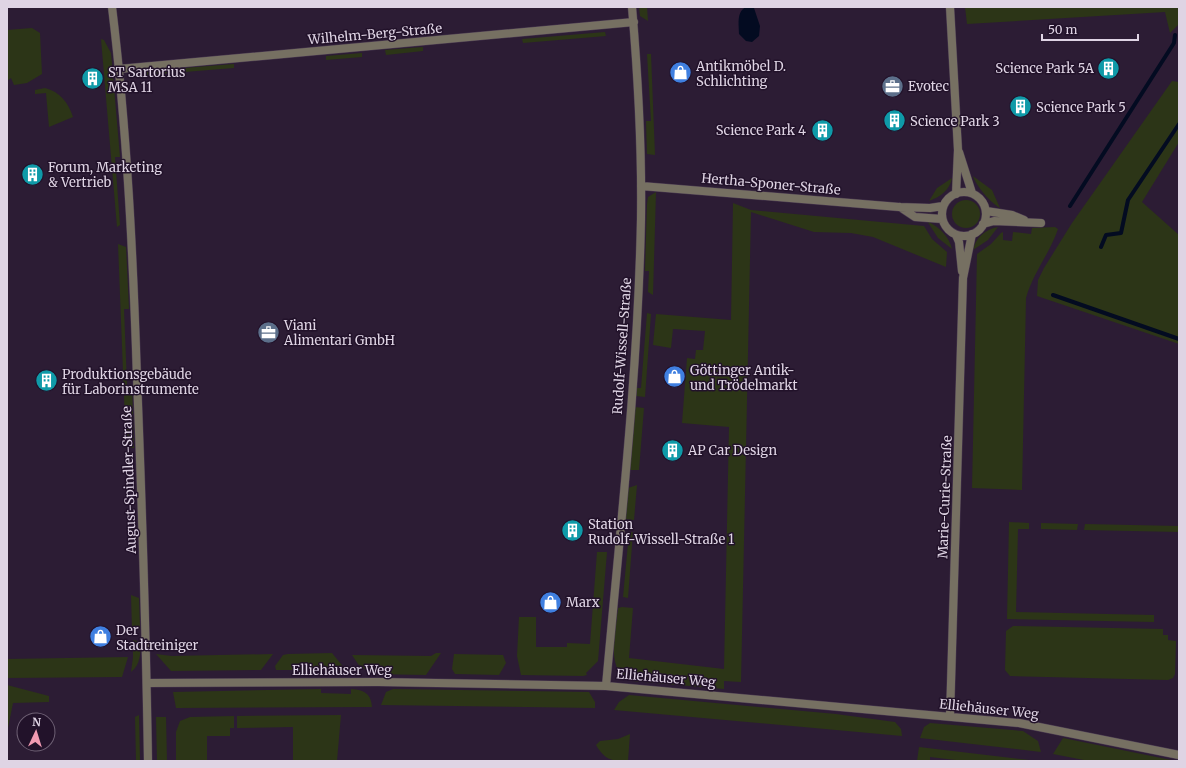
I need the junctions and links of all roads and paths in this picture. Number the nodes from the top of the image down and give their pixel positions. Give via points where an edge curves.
1 (112, 7) edge
2 (632, 7) edge
3 (950, 7) edge
4 (634, 22) junction
5 (119, 68) junction
6 (958, 150) junction
7 (641, 186) junction
8 (972, 193) junction
9 (956, 194) junction
10 (943, 206) junction
11 (899, 207) junction
12 (986, 211) junction
13 (942, 219) junction
14 (1028, 221) junction
15 (1041, 222) dead end
16 (983, 224) junction
17 (972, 234) junction
18 (956, 235) junction
19 (963, 278) junction
20 (147, 683) junction
21 (606, 686) junction
22 (950, 717) junction
23 (1179, 755) edge
24 (148, 761) edge

1 - 5 street, August-Spindler-Straße
2 - 4 street, Rudolf-Wissell-Straße
3 - 6 street
4 - 5 street, Wilhelm-Berg-Straße
4 - 7 street, Rudolf-Wissell-Straße
5 - 20 street, August-Spindler-Straße via 131,222
6 - 8 street
6 - 9 street
7 - 11 street, Hertha-Sponer-Straße
7 - 21 street, Rudolf-Wissell-Straße via 636,333
8 - 9 street
8 - 12 street via 980,200
9 - 10 street
10 - 11 street, Hertha-Sponer-Straße
10 - 13 street
11 - 13 street, Hertha-Sponer-Straße via 915,217
12 - 14 street via 1012,215
12 - 16 street
13 - 18 street via 947,228
14 - 15 street
14 - 16 street via 994,221
16 - 17 street
17 - 18 street
17 - 19 street, Marie-Curie-Straße
18 - 19 street, Marie-Curie-Straße
19 - 22 street, Marie-Curie-Straße
20 - 21 street, Elliehäuser Weg via 371,682
20 - 24 street, August-Spindler-Straße
21 - 22 street, Elliehäuser Weg
22 - 23 street, Elliehäuser Weg via 1051,728

